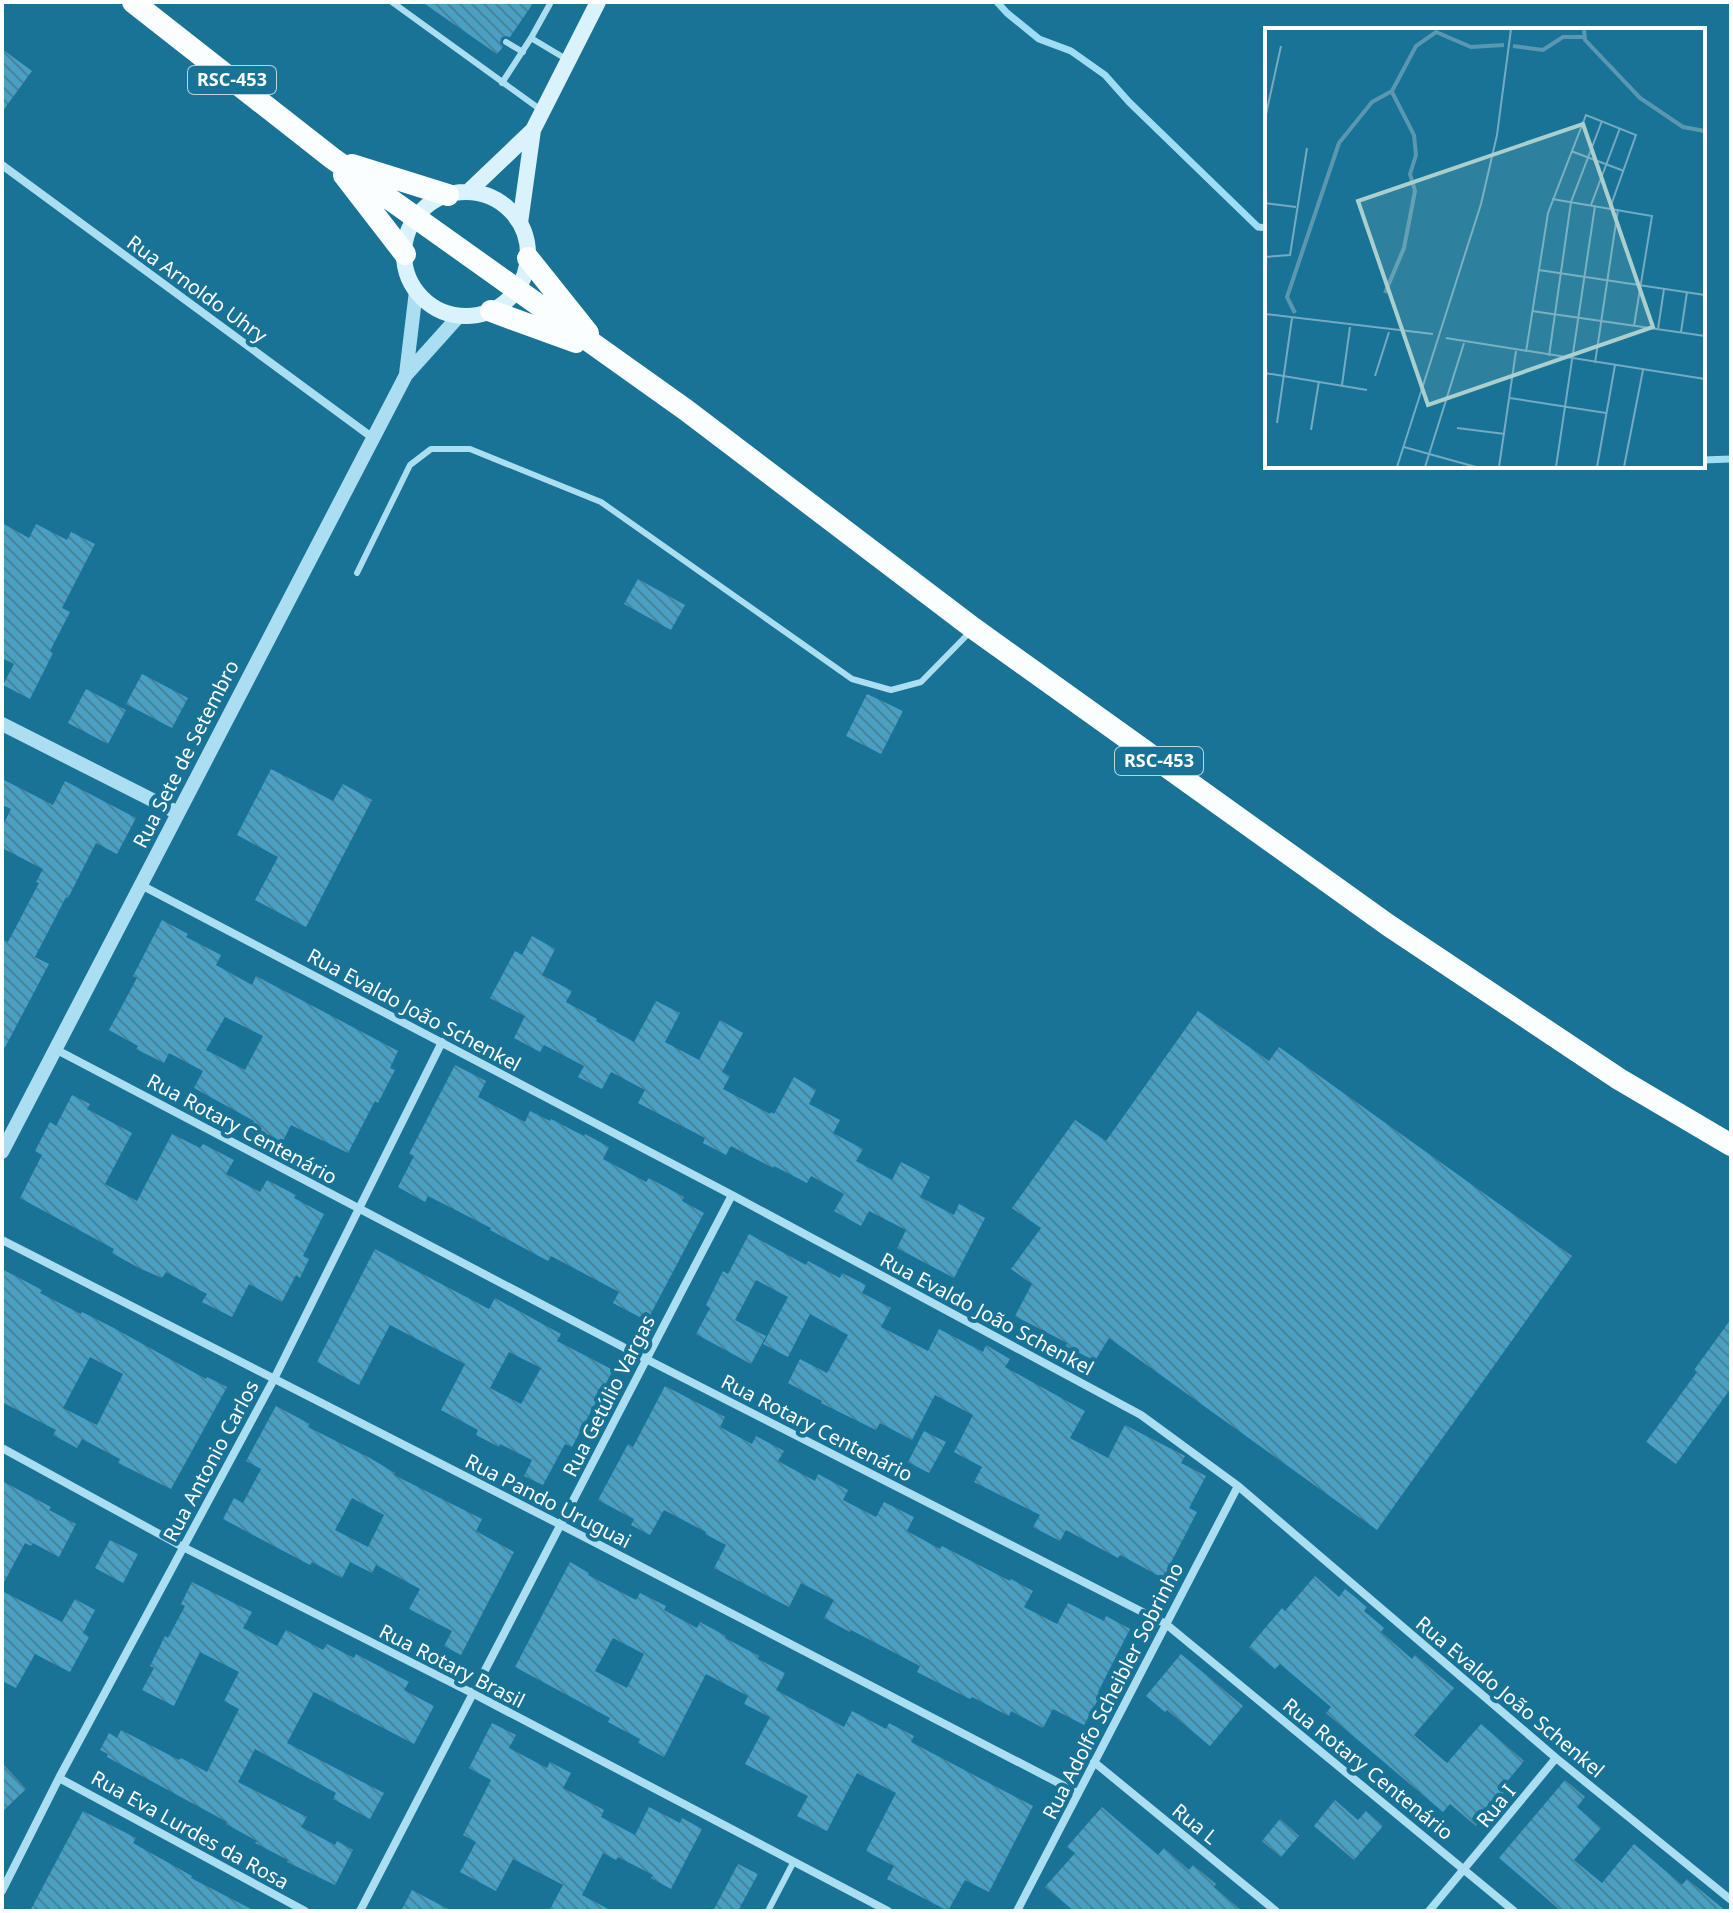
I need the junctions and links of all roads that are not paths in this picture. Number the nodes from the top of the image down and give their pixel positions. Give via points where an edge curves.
1 (133, 2) edge
2 (392, 2) edge
3 (551, 2) edge
4 (598, 2) edge
5 (531, 38) junction
6 (506, 42) dead end
7 (523, 52) junction
8 (569, 60) junction
9 (502, 83) junction
10 (542, 110) junction
11 (533, 130) junction
12 (332, 158) junction
13 (2, 165) edge
14 (458, 193) junction
15 (414, 217) junction
16 (520, 223) junction
17 (405, 254) junction
18 (528, 258) junction
19 (516, 290) junction
20 (416, 291) junction
21 (491, 311) junction
22 (459, 316) junction
23 (604, 352) junction
24 (406, 375) junction
25 (373, 438) junction
26 (357, 573) dead end
27 (973, 628) junction
28 (2, 724) edge
29 (178, 813) junction
30 (141, 885) junction
31 (442, 1042) junction
32 (55, 1049) junction
33 (1731, 1145) edge
34 (2, 1152) edge
35 (732, 1195) junction
36 (359, 1209) junction
37 (2, 1240) edge
38 (646, 1359) junction
39 (274, 1379) junction
40 (2, 1448) edge
41 (1238, 1486) junction
42 (561, 1525) junction
43 (183, 1547) junction
44 (1166, 1624) junction
45 (474, 1694) junction
46 (1556, 1758) junction
47 (1094, 1762) junction
48 (59, 1778) junction
49 (1078, 1793) junction
50 (793, 1863) junction
51 (1464, 1869) junction
52 (2, 1891) edge
53 (1731, 1900) edge
54 (1019, 1907) edge
55 (305, 1911) edge
56 (360, 1911) edge
57 (768, 1911) edge
58 (888, 1911) edge
59 (1031, 1911) edge
60 (1276, 1911) edge
61 (1429, 1911) edge
62 (1514, 1911) edge

1 - 12 highway, RSC-453
2 - 9 lane
3 - 5 lane
4 - 8 main road
5 - 7 lane
5 - 8 lane
6 - 7 lane
7 - 9 lane
8 - 10 main road
9 - 10 lane
10 - 11 main road
11 - 14 main road
11 - 16 main road
12 - 14 highway
12 - 15 highway, RSC-453
12 - 17 highway
13 - 25 street, Rua Arnoldo Uhry
14 - 15 main road
14 - 16 main road via 498,200
15 - 17 main road
15 - 19 highway, RSC-453
16 - 18 main road
17 - 20 main road
18 - 19 main road
18 - 23 highway
19 - 21 main road
19 - 23 highway, RSC-453
20 - 22 main road via 443,312
20 - 24 street, Rua Sete de Setembro
21 - 22 main road
21 - 23 highway
22 - 24 street, Rua Sete de Setembro
23 - 27 highway, RSC-453
24 - 25 street, Rua Sete de Setembro
25 - 29 street, Rua Sete de Setembro
26 - 27 lane via 410,465 431,449 470,449 601,502 852,679 891,690 921,682
27 - 33 highway, RSC-453 via 1388,925 1619,1079
28 - 29 street
29 - 30 street, Rua Sete de Setembro
30 - 31 street, Rua Evaldo João Schenkel
30 - 32 street, Rua Sete de Setembro
31 - 35 street, Rua Evaldo João Schenkel
31 - 36 street, Rua Antonio Carlos
32 - 34 street, Rua Sete de Setembro
32 - 36 street, Rua Rotary Centenário
35 - 38 street, Rua Getúlio Vargas
35 - 41 street, Rua Evaldo João Schenkel via 1141,1415
36 - 38 street, Rua Rotary Centenário
36 - 39 street, Rua Antonio Carlos
37 - 39 street, Rua Pando Uruguai
38 - 42 street, Rua Getúlio Vargas
38 - 44 street, Rua Rotary Centenário
39 - 42 street, Rua Pando Uruguai
39 - 43 street, Rua Antonio Carlos
40 - 43 street, Rua Rotary Brasil
41 - 44 street, Rua Adolfo Scheibler Sobrinho
41 - 46 street, Rua Evaldo João Schenkel
42 - 45 street, Rua Getúlio Vargas
42 - 49 street, Rua Pando Uruguai
43 - 45 street, Rua Rotary Brasil
43 - 48 street, Rua Antonio Carlos
44 - 47 street, Rua Adolfo Scheibler Sobrinho
44 - 51 street, Rua Rotary Centenário
45 - 50 street, Rua Rotary Brasil
45 - 56 street, Rua Getúlio Vargas
46 - 51 street, Rua I
46 - 53 street, Rua Evaldo João Schenkel
47 - 49 street, Rua Adolfo Scheibler Sobrinho
47 - 60 street, Rua L
48 - 52 street, Rua Antonio Carlos
48 - 55 street, Rua Eva Lurdes da Rosa
49 - 54 street, Rua Adolfo Scheibler Sobrinho
50 - 57 lane
50 - 58 street, Rua Rotary Brasil
51 - 61 street, Rua I
51 - 62 street, Rua Rotary Centenário
54 - 59 street

